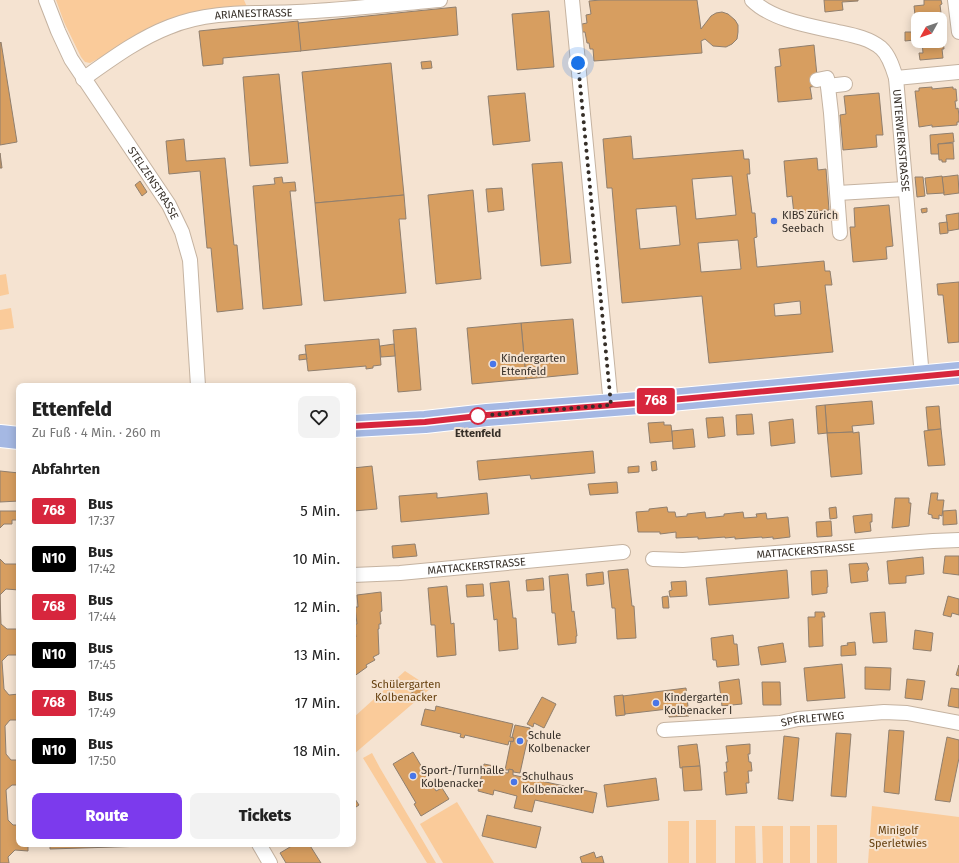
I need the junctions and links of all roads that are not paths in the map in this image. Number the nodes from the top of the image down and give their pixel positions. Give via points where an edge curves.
1 (46, 0) edge
2 (440, 0) edge
3 (572, 0) edge
4 (752, 0) edge
5 (955, 0) edge
6 (959, 32) edge
7 (959, 72) edge
8 (896, 78) junction
9 (83, 79) junction
10 (845, 84) dead end
11 (905, 189) junction
12 (838, 192) junction
13 (840, 233) dead end
14 (959, 372) edge
15 (922, 377) junction
16 (198, 383) edge
17 (611, 405) junction
18 (356, 426) edge
19 (0, 436) edge
20 (16, 438) edge
21 (959, 540) edge
22 (623, 552) dead end
23 (653, 559) dead end
24 (356, 575) edge
25 (959, 723) edge
26 (664, 730) dead end
27 (261, 847) edge
28 (270, 863) edge

1 - 9 street, STELZENSTRASSE via 62,41
2 - 9 street, ARIANESTRASSE via 298,12 205,16 177,24 141,40
3 - 17 street
4 - 8 street, UNTERWERKSTRASSE via 760,8 778,16 868,40 881,48 890,60
5 - 6 street
7 - 8 street
8 - 11 street, UNTERWERKSTRASSE
9 - 16 street, STELZENSTRASSE via 169,205 182,232 190,260
10 - 12 street via 823,83
11 - 12 street
11 - 15 street, UNTERWERKSTRASSE
12 - 13 street
14 - 15 main road
15 - 17 main road
17 - 18 main road
19 - 20 main road
21 - 23 street, MATTACKERSTRASSE via 683,560
22 - 24 street, MATTACKERSTRASSE
25 - 26 street, SPERLETWEG via 907,713 884,712 798,719 780,723
27 - 28 street

